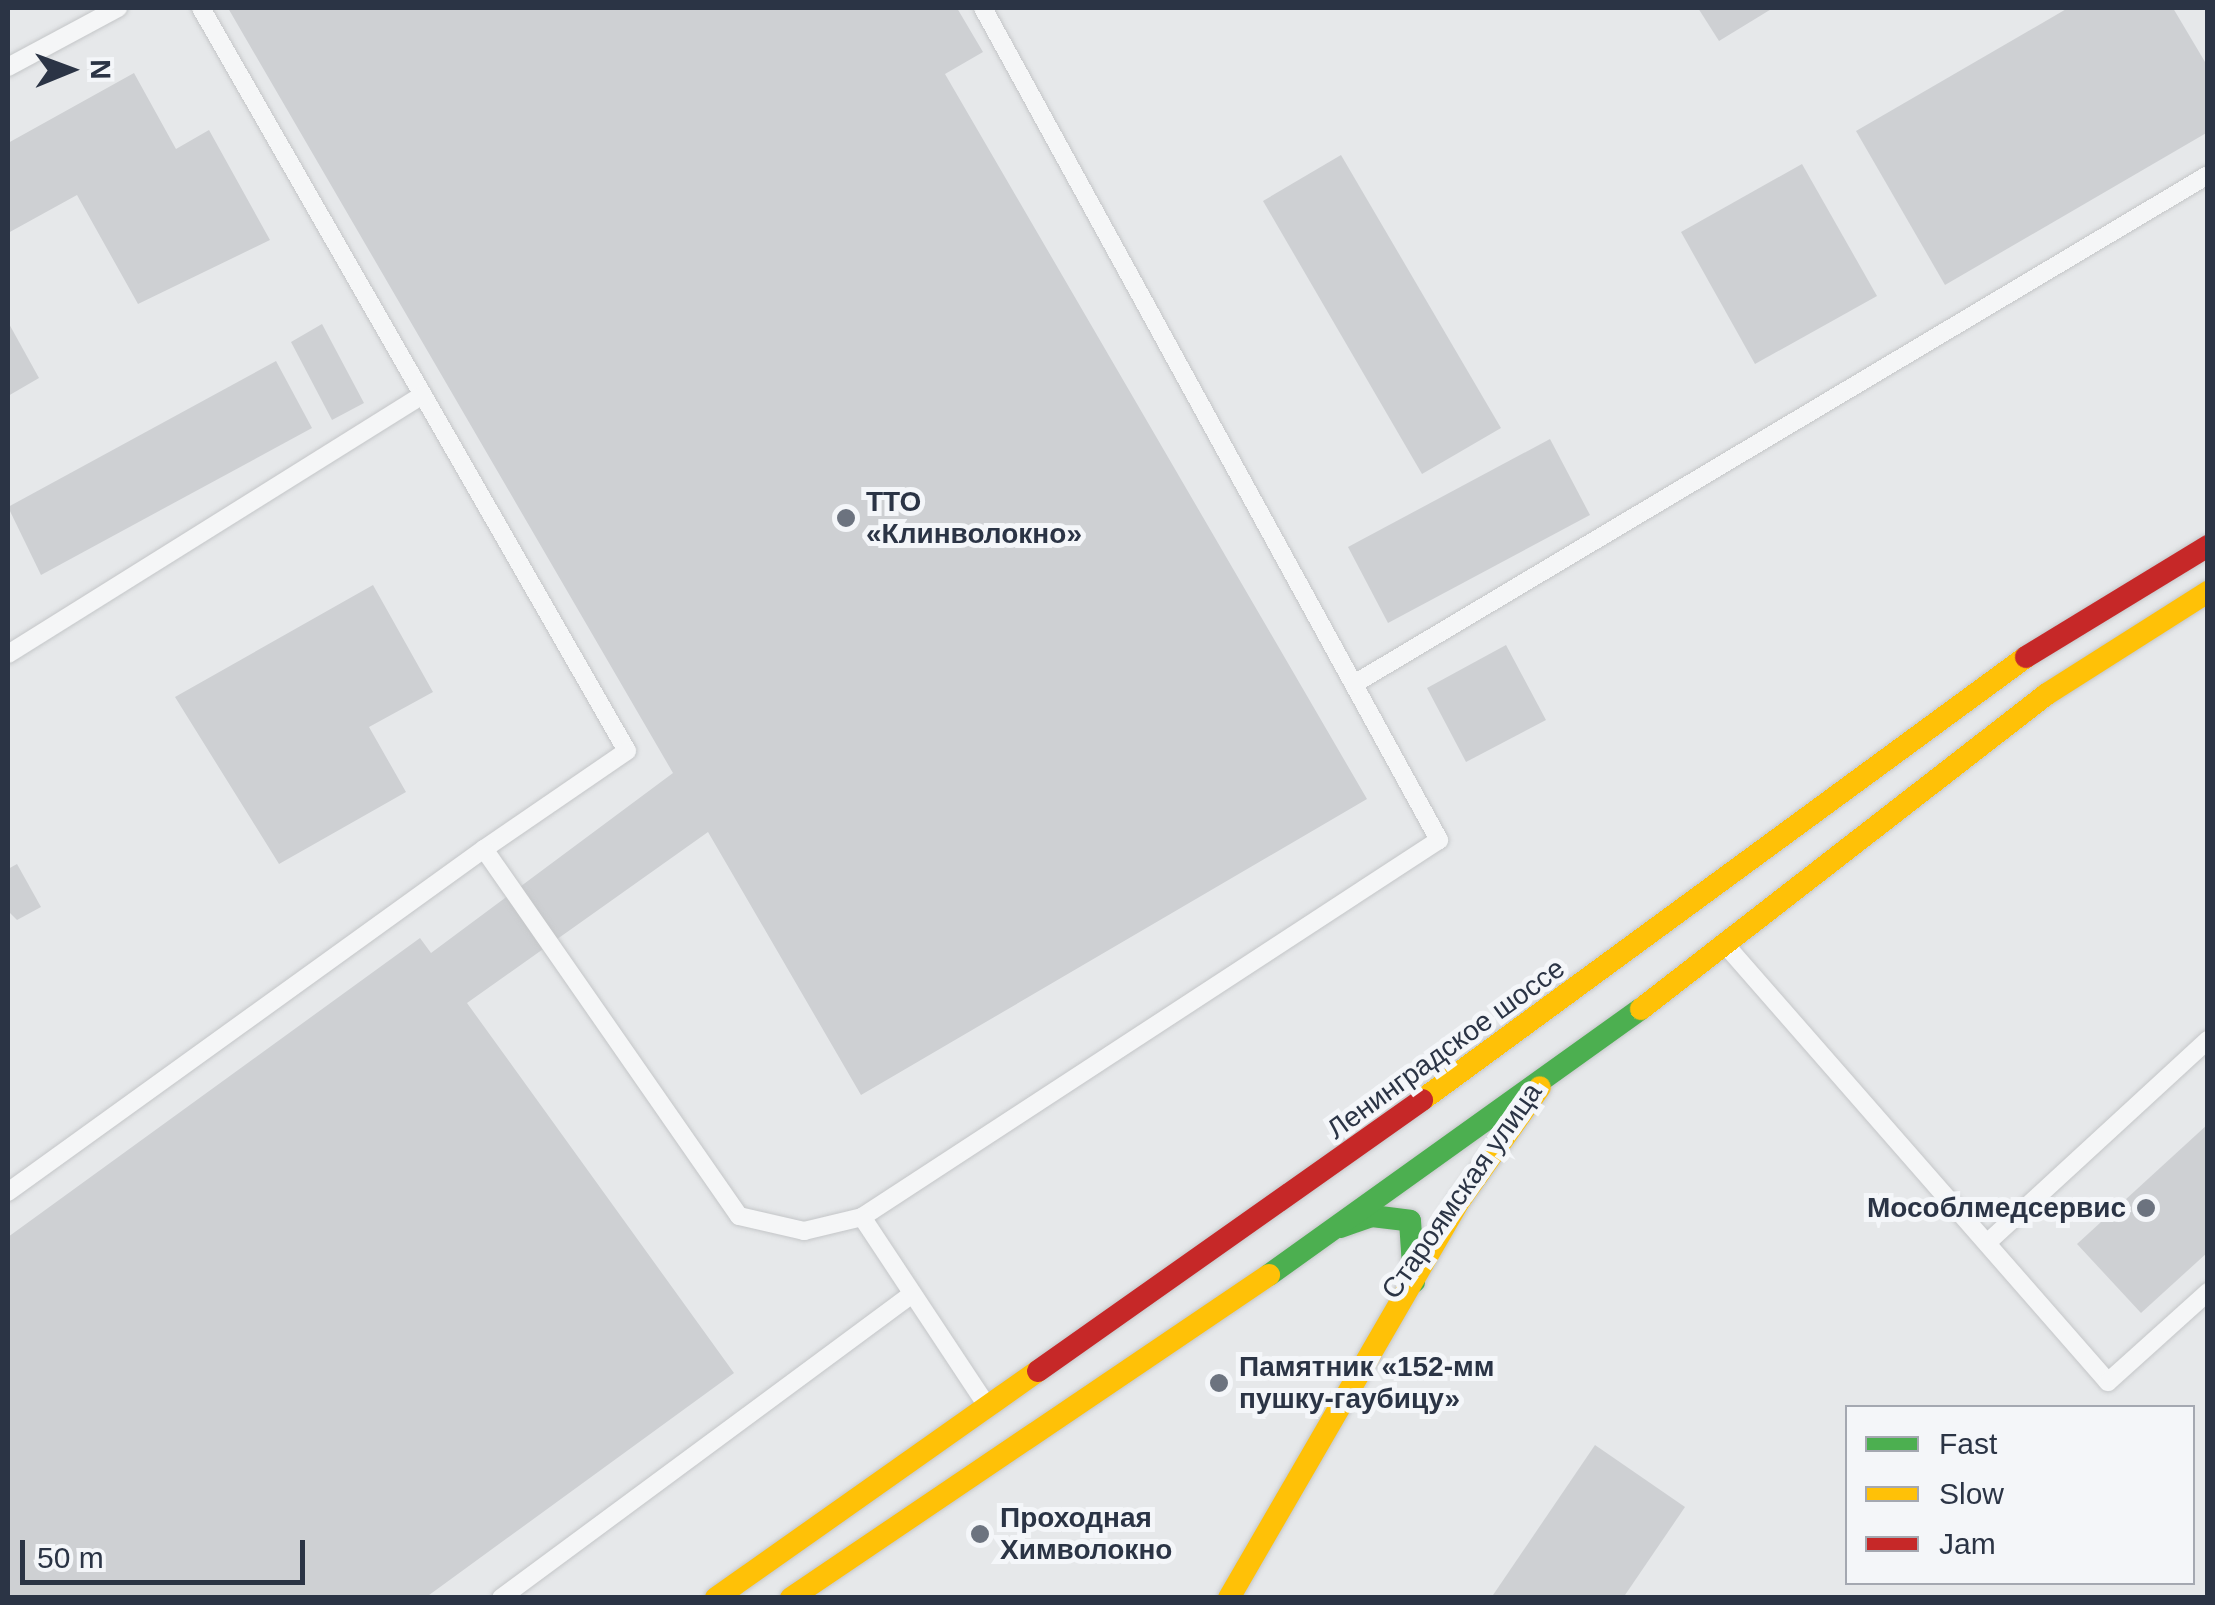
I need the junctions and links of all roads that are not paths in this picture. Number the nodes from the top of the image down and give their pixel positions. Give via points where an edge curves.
1 (118, 8) edge
2 (201, 8) edge
3 (983, 8) edge
4 (10, 60) edge
5 (2208, 174) edge
6 (424, 395) junction
7 (2208, 546) edge
8 (2208, 592) edge
9 (8, 654) edge
10 (1354, 684) junction
11 (484, 849) junction
12 (1638, 948) junction
13 (1721, 950) junction
14 (2208, 1040) edge
15 (1549, 1074) junction
16 (1504, 1184) dead end
17 (8, 1192) edge
18 (862, 1217) junction
19 (1340, 1227) junction
20 (1987, 1243) junction
21 (1462, 1249) dead end
22 (1414, 1282) junction
23 (2208, 1292) edge
24 (911, 1295) junction
25 (1356, 1391) junction
26 (985, 1403) junction
27 (500, 1598) edge
28 (716, 1598) edge
29 (790, 1598) edge
30 (1229, 1598) edge

1 - 4 lane
2 - 6 lane
3 - 10 lane
5 - 10 lane
6 - 9 lane
6 - 11 lane via 626,751
7 - 12 main road, Ленинградское шоссе via 2036,649
8 - 13 main road via 2047,694
10 - 18 lane via 1440,840
11 - 17 lane
11 - 18 lane via 738,1216 804,1231
12 - 15 main road, Староямская улица
12 - 26 main road, Ленинградское шоссе
13 - 15 main road
13 - 16 main road, Староямская улица via 1556,1102
13 - 20 lane
14 - 20 lane
15 - 19 main road
15 - 22 main road, Староямская улица
18 - 24 lane
19 - 22 main road via 1372,1216 1410,1221
19 - 29 main road
20 - 23 lane via 2108,1382
21 - 25 main road, Староямская улица
22 - 25 main road, Староямская улица
24 - 26 lane
24 - 27 lane
25 - 30 main road, Староямская улица
26 - 28 main road, Ленинградское шоссе

